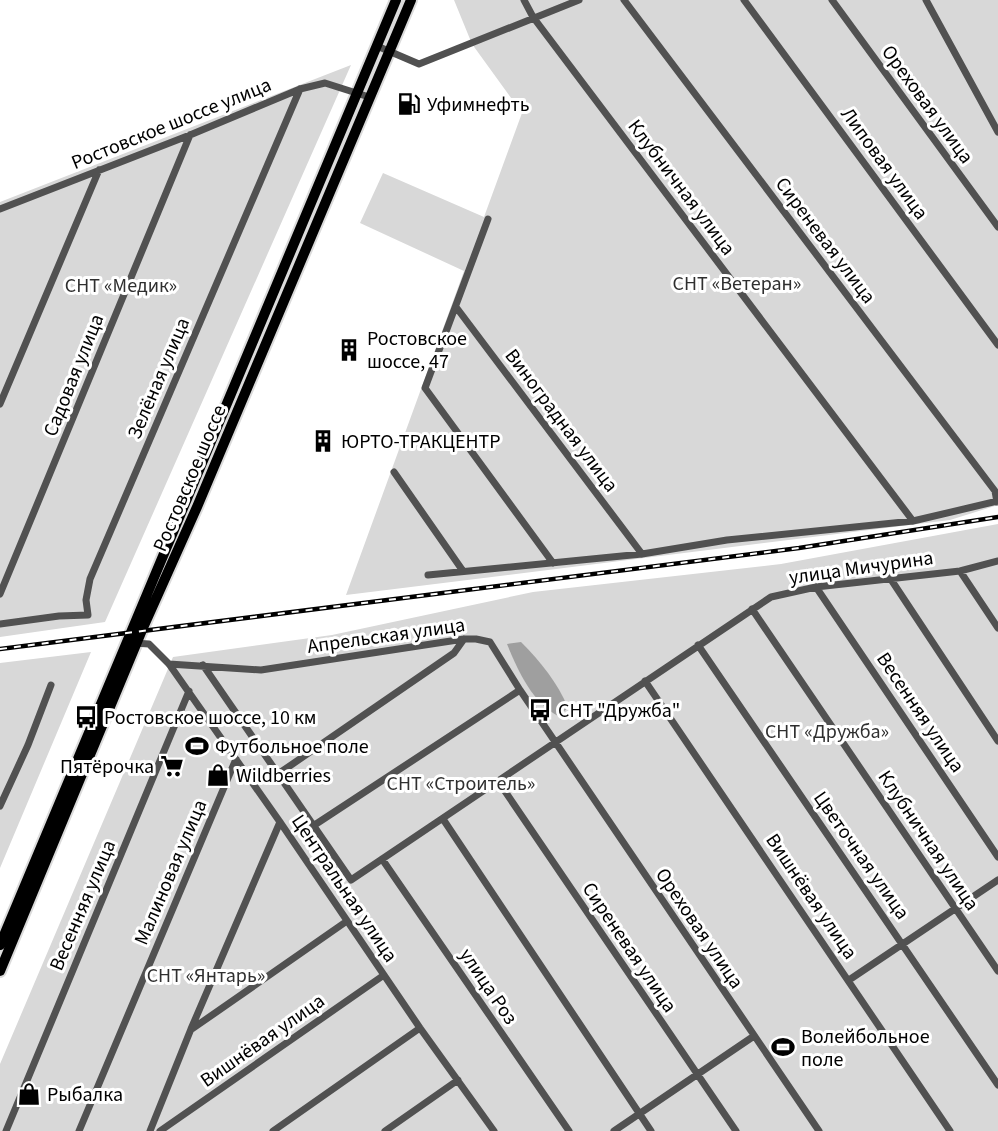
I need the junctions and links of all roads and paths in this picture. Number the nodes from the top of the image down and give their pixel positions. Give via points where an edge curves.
1 (396, 0) edge
2 (411, 0) edge
3 (524, 0) edge
4 (579, 0) edge
5 (624, 0) edge
6 (744, 0) edge
7 (832, 0) edge
8 (926, 0) edge
9 (533, 17) junction
10 (377, 46) junction
11 (390, 51) junction
12 (300, 89) junction
13 (357, 93) junction
14 (369, 98) junction
15 (998, 132) edge
16 (190, 135) junction
17 (99, 170) junction
18 (0, 210) edge
19 (488, 219) dead end
20 (998, 227) edge
21 (456, 307) junction
22 (998, 345) edge
23 (0, 404) edge
24 (394, 472) dead end
25 (997, 502) edge
26 (912, 521) junction
27 (642, 554) junction
28 (998, 561) edge
29 (553, 563) junction
30 (960, 571) junction
31 (463, 572) junction
32 (428, 575) dead end
33 (890, 578) junction
34 (816, 587) junction
35 (0, 594) edge
36 (752, 609) junction
37 (0, 624) edge
38 (998, 628) edge
39 (464, 639) junction
40 (132, 644) junction
41 (698, 645) junction
42 (169, 664) junction
43 (203, 665) junction
44 (645, 681) junction
45 (51, 685) dead end
46 (520, 690) junction
47 (189, 691) junction
48 (998, 741) edge
49 (555, 742) junction
50 (236, 759) junction
51 (278, 774) junction
52 (498, 782) junction
53 (0, 806) edge
54 (443, 819) junction
55 (280, 822) junction
56 (313, 826) junction
57 (998, 857) edge
58 (382, 859) junction
59 (998, 880) edge
60 (956, 909) junction
61 (347, 921) junction
62 (903, 944) junction
63 (0, 945) edge
64 (0, 971) edge
65 (998, 971) edge
66 (384, 975) junction
67 (849, 980) junction
68 (420, 1028) junction
69 (191, 1029) junction
70 (754, 1036) junction
71 (698, 1076) junction
72 (458, 1080) junction
73 (998, 1085) edge
74 (640, 1114) junction
75 (6, 1131) edge
76 (79, 1131) edge
77 (150, 1131) edge
78 (160, 1131) edge
79 (273, 1131) edge
80 (385, 1131) edge
81 (494, 1131) edge
82 (569, 1131) edge
83 (614, 1131) edge
84 (651, 1131) edge
85 (736, 1131) edge
86 (819, 1131) edge
87 (950, 1131) edge

1 - 10 highway, Ростовское шоссе
2 - 11 highway, Ростовское шоссе
3 - 9 street, Клубничная улица
4 - 9 street
5 - 25 street, Сиреневая улица via 995,491
6 - 22 street, Липовая улица
7 - 20 street, Ореховая улица
8 - 15 street
9 - 11 street via 419,64
9 - 26 street, Клубничная улица
10 - 11 street
10 - 13 highway, Ростовское шоссе
11 - 14 highway, Ростовское шоссе
12 - 13 street, Ростовское шоссе улица via 325,83
12 - 16 street, Ростовское шоссе улица
12 - 37 street, Зелёная улица via 90,579 88,615
13 - 14 street, Ростовское шоссе улица
13 - 40 highway, Ростовское шоссе
14 - 40 highway, Ростовское шоссе via 197,507
16 - 17 street, Ростовское шоссе улица
16 - 35 street, Садовая улица
17 - 18 street, Ростовское шоссе улица
17 - 23 street
19 - 21 street
21 - 27 street, Виноградная улица
21 - 29 street via 425,388
24 - 31 street
25 - 26 street
26 - 27 street via 727,540
27 - 29 street
28 - 30 street, улица Мичурина
29 - 31 street
30 - 33 street, улица Мичурина
30 - 38 street
31 - 32 street
33 - 34 street, улица Мичурина
33 - 48 street
34 - 36 street, улица Мичурина via 771,597
34 - 57 street, Весенняя улица
36 - 41 street, улица Мичурина
36 - 60 street, Клубничная улица
39 - 43 street, Апрельская улица via 261,670
39 - 46 street, Апрельская улица via 490,642
39 - 51 street via 454,653
40 - 42 street, Центральная улица via 149,644
40 - 63 highway, Ростовское шоссе
40 - 64 highway, Ростовское шоссе
41 - 44 street, улица Мичурина
41 - 62 street, Цветочная улица
42 - 43 street, Апрельская улица
42 - 47 street, Центральная улица
43 - 51 street
44 - 49 street, улица Мичурина
44 - 67 street, Вишнёвая улица
45 - 53 street
46 - 49 street, Апрельская улица
46 - 56 street
47 - 50 street, Центральная улица
47 - 75 street, Весенняя улица
49 - 52 street, улица Мичурина
49 - 70 street, Ореховая улица
50 - 55 street, Центральная улица
50 - 76 street, Малиновая улица
51 - 56 street
52 - 54 street, улица Мичурина
52 - 71 street, Сиреневая улица
54 - 58 street, улица Мичурина
54 - 74 street
55 - 61 street, Центральная улица
55 - 69 street
56 - 58 street, улица Мичурина via 351,880
58 - 82 street, улица Роз
59 - 60 street
60 - 62 street
60 - 65 street, Клубничная улица
61 - 66 street, Центральная улица
61 - 69 street
62 - 67 street
62 - 73 street, Цветочная улица
66 - 68 street, Центральная улица
66 - 78 street, Вишнёвая улица
67 - 87 street, Вишнёвая улица
68 - 72 street, Центральная улица
68 - 79 street
69 - 77 street
70 - 71 street
70 - 86 street, Ореховая улица
71 - 74 street
71 - 85 street, Сиреневая улица
72 - 80 street
72 - 81 street, Центральная улица
74 - 83 street
74 - 84 street

